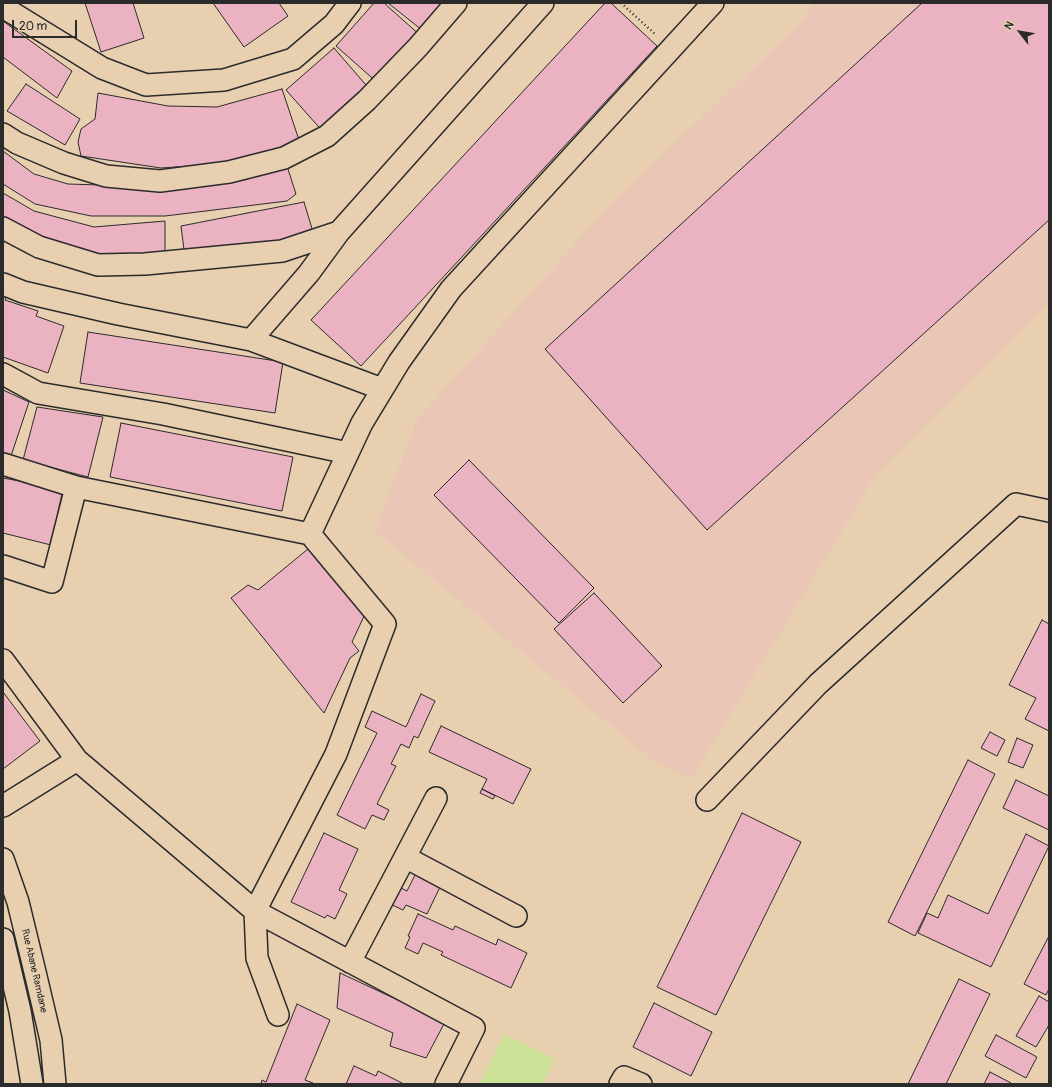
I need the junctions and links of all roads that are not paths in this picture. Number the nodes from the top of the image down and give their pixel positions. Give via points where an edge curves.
1 (350, 3) edge
2 (456, 3) edge
3 (543, 3) edge
4 (713, 3) edge
5 (3, 7) edge
6 (3, 134) edge
7 (3, 228) edge
8 (339, 232) junction
9 (3, 284) edge
10 (251, 340) junction
11 (3, 374) edge
12 (382, 390) junction
13 (348, 453) junction
14 (3, 464) edge
15 (76, 487) junction
16 (1049, 511) edge
17 (310, 534) junction
18 (3, 566) edge
19 (3, 660) edge
20 (77, 760) junction
21 (436, 798) dead end
22 (707, 800) dead end
23 (3, 806) edge
24 (405, 857) junction
25 (3, 859) edge
26 (255, 911) junction
27 (516, 916) dead end
28 (3, 939) edge
29 (350, 962) junction
30 (278, 1015) dead end
31 (32, 1084) edge
32 (55, 1084) edge
33 (446, 1084) edge
34 (620, 1084) edge
35 (642, 1084) edge

1 - 5 street via 334,24 293,59 224,80 146,85 102,68
2 - 6 street via 367,100 327,136 284,158 229,172 160,181 106,176 64,163 18,144
3 - 8 street
4 - 12 street via 451,289
7 - 8 street via 39,247 98,266 282,251
8 - 10 street via 309,274
9 - 10 street via 23,292 118,314
10 - 12 street
11 - 13 street via 38,393 163,414
12 - 13 street
13 - 17 street
14 - 15 street
15 - 17 street
15 - 18 street via 52,582
16 - 22 street via 1016,504 818,684
17 - 26 street via 386,624 336,754
19 - 20 street
20 - 23 street
20 - 26 street
21 - 24 street
24 - 27 street
24 - 29 street
25 - 32 street, Rue Abane Ramdane via 18,902 51,1040
26 - 29 street
26 - 30 street via 257,958
28 - 31 street via 20,1011
29 - 33 street via 474,1028
34 - 35 street via 624,1077

